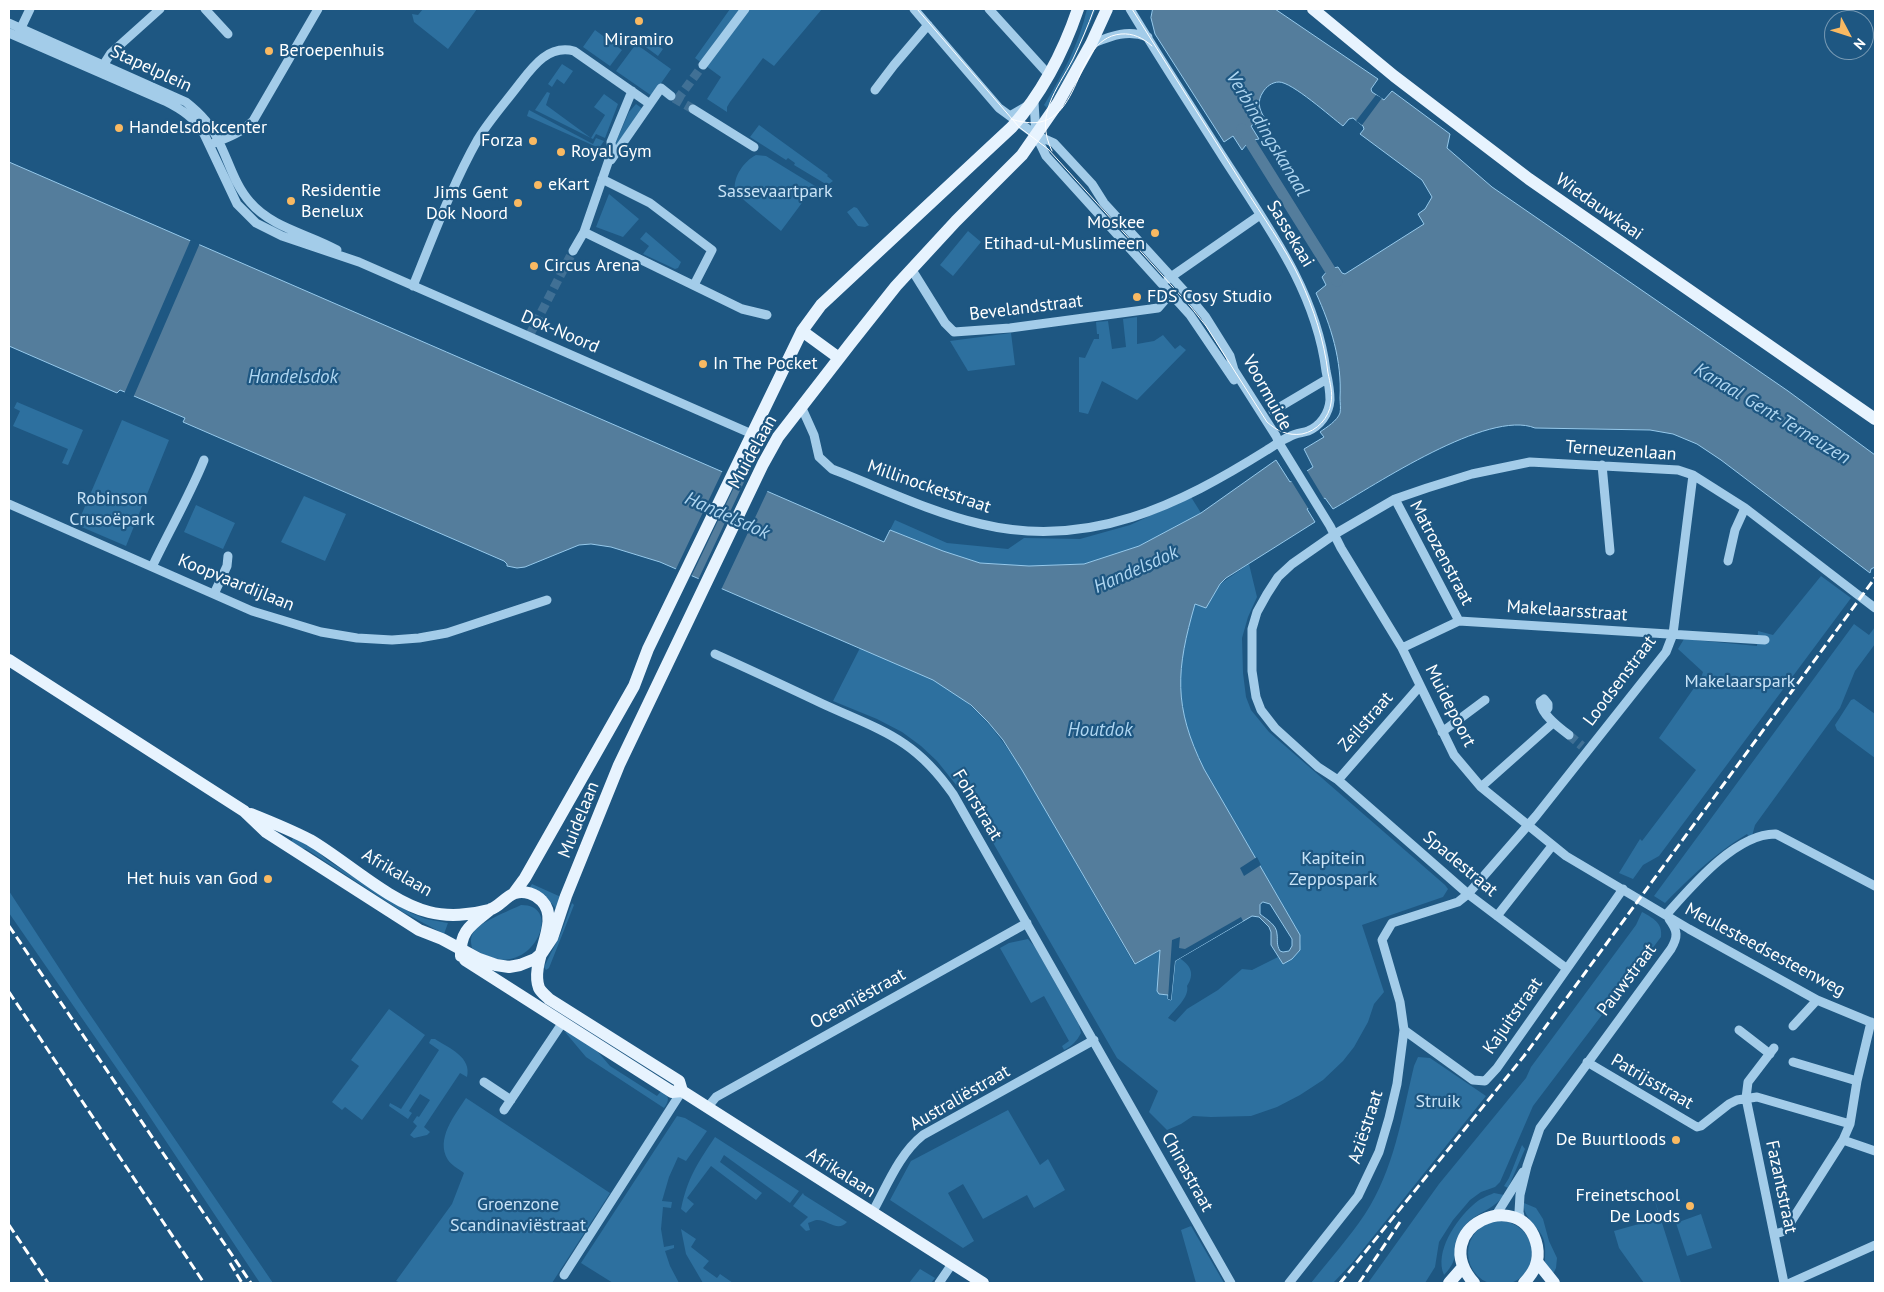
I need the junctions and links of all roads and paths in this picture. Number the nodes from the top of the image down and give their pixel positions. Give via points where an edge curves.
1 (30, 9) edge
2 (160, 9) edge
3 (205, 9) edge
4 (318, 9) edge
5 (745, 9) edge
6 (914, 9) edge
7 (989, 9) edge
8 (1078, 9) edge
9 (1107, 9) edge
10 (1130, 9) edge
11 (1313, 9) edge
12 (9, 23) edge
13 (928, 25) junction
14 (16, 33) edge
15 (228, 34) dead end
16 (1148, 37) junction
17 (1091, 44) junction
18 (55, 48) junction
19 (104, 64) junction
20 (703, 66) tunnel mouth
21 (1049, 75) junction
22 (875, 90) dead end
23 (632, 91) junction
24 (671, 96) tunnel mouth
25 (1034, 102) junction
26 (650, 104) junction
27 (693, 109) tunnel mouth
28 (1013, 118) junction
29 (1036, 135) junction
30 (215, 143) junction
31 (754, 147) dead end
32 (606, 167) junction
33 (602, 179) junction
34 (258, 210) joint
35 (1260, 215) junction
36 (250, 219) joint
37 (584, 232) junction
38 (573, 251) tunnel mouth
39 (355, 260) junction
40 (912, 270) junction
41 (1171, 276) junction
42 (1163, 284) junction
43 (694, 285) junction
44 (413, 286) junction
45 (1171, 293) junction
46 (767, 315) dead end
47 (802, 331) junction
48 (839, 358) junction
49 (1328, 379) junction
50 (802, 406) junction
51 (1272, 411) dead end
52 (1875, 418) edge
53 (752, 434) junction
54 (1280, 445) junction
55 (204, 460) dead end
56 (1602, 465) junction
57 (1693, 475) junction
58 (1395, 500) junction
59 (9, 504) edge
60 (1745, 508) junction
61 (1335, 534) junction
62 (1610, 551) dead end
63 (228, 556) dead end
64 (1728, 561) dead end
65 (152, 567) junction
66 (214, 594) junction
67 (547, 600) dead end
68 (1875, 608) edge
69 (1459, 621) junction
70 (1673, 634) junction
71 (1765, 640) dead end
72 (1402, 648) junction
73 (715, 654) dead end
74 (9, 660) edge
75 (1420, 686) junction
76 (1485, 700) dead end
77 (1545, 712) dead end
78 (1553, 723) junction
79 (1442, 732) junction
80 (1569, 735) tunnel mouth
81 (1338, 780) junction
82 (1481, 786) junction
83 (244, 811) junction
84 (1528, 825) junction
85 (1552, 846) junction
86 (1875, 886) edge
87 (1623, 890) junction
88 (514, 893) junction
89 (1468, 894) junction
90 (491, 909) junction
91 (1666, 915) junction
92 (1497, 916) junction
93 (1027, 923) junction
94 (542, 953) junction
95 (461, 954) junction
96 (1566, 968) junction
97 (1817, 1000) junction
98 (563, 1022) junction
99 (1873, 1023) edge
100 (1793, 1026) dead end
101 (1404, 1030) junction
102 (1739, 1030) dead end
103 (1094, 1040) junction
104 (1587, 1062) junction
105 (1793, 1062) dead end
106 (1115, 1076) joint
107 (1857, 1081) junction
108 (484, 1082) dead end
109 (682, 1092) junction
110 (1746, 1098) junction
111 (511, 1100) junction
112 (707, 1108) junction
113 (504, 1110) dead end
114 (1850, 1124) junction
115 (1843, 1140) junction
116 (1875, 1151) edge
117 (1527, 1166) junction
118 (872, 1213) junction
119 (1496, 1215) junction
120 (1521, 1222) junction
121 (1775, 1234) junction
122 (1875, 1245) edge
123 (1538, 1263) junction
124 (952, 1264) junction
125 (1463, 1267) junction
126 (564, 1275) dead end
127 (939, 1283) edge
128 (983, 1283) edge
129 (1231, 1283) edge
130 (1288, 1283) edge
131 (1449, 1283) edge
132 (1474, 1283) edge
133 (1524, 1283) edge
134 (1554, 1283) edge
135 (1784, 1283) edge
136 (1790, 1283) edge

1 - 14 street
2 - 19 street via 111,53
3 - 15 street
4 - 30 street via 253,121 244,130
5 - 20 street
6 - 13 street
7 - 21 street
8 - 21 main road, Muidelaan via 1065,45
9 - 17 main road, Muidelaan
10 - 16 street, Sassekaai
11 - 52 main road, Wiedauwkaai via 1394,76 1529,179
12 - 14 street, Stapelplein
13 - 22 street
13 - 28 street via 998,106
14 - 18 street, Stapelplein
16 - 17 street via 1120,33
16 - 35 street, Sassekaai
17 - 29 main road, Muidelaan
18 - 19 street, Stapelplein
18 - 30 street, Stapelplein via 174,105
19 - 30 street, Stapelplein via 186,102 205,119
21 - 25 main road, Muidelaan
23 - 26 street
23 - 32 street via 611,142 612,151
23 - 44 street via 574,51 556,50 537,62 479,138 453,190
24 - 26 street via 661,88
25 - 28 main road, Muidelaan
25 - 29 street
26 - 32 street
27 - 31 street
28 - 29 street
28 - 47 main road, Muidelaan via 828,299
29 - 40 main road, Muidelaan via 1022,155
29 - 41 street, Voormuide via 1054,143
29 - 42 street, Voormuide via 1046,156
30 - 34 street, Stapelplein via 240,190
30 - 36 street, Stapelplein via 236,204
32 - 33 street
33 - 37 street
33 - 43 street via 650,203 712,250
34 - 39 street, Dok-Noord via 279,224
35 - 41 street
35 - 49 street, Sassekaai via 1296,276 1313,313
36 - 39 street, Dok-Noord via 282,236
37 - 38 street
37 - 43 street
39 - 44 street, Dok-Noord
40 - 45 street, Bevelandstraat via 954,332 1010,328 1158,308
40 - 48 main road, Muidelaan
41 - 42 street
41 - 54 street, Voormuide via 1205,316
42 - 45 street, Voormuide
43 - 46 street via 742,309
44 - 53 street, Dok-Noord
45 - 54 street, Voormuide via 1200,328 1272,438
47 - 48 main road
47 - 53 main road, Muidelaan
48 - 50 main road, Muidelaan
49 - 51 street
49 - 54 street, Sassekaai via 1330,400 1325,417 1314,427 1289,436
50 - 54 street, Millinocketstraat via 819,457 832,468 982,525 1026,531 1064,531 1139,516 1197,491
50 - 94 main road, Muidelaan via 778,436 763,464 670,659 620,765 552,938
53 - 88 main road, Muidelaan via 648,649 634,686
54 - 61 street, Muidepoort
55 - 65 street
56 - 57 street, Terneuzenlaan via 1678,470
56 - 58 street, Terneuzenlaan via 1530,462 1472,474
56 - 62 street
57 - 60 street, Terneuzenlaan
57 - 70 street, Loodsenstraat
58 - 61 street, Terneuzenlaan
58 - 69 street, Matrozenstraat
59 - 65 street, Koopvaardijlaan
60 - 64 street via 1735,530
60 - 68 street, Terneuzenlaan
61 - 72 street, Muidepoort
61 - 81 street, Spadestraat via 1292,564 1278,578 1257,612 1251,650 1253,680 1261,710 1275,728 1329,776
63 - 66 street via 227,566
65 - 66 street, Koopvaardijlaan
66 - 67 street, Koopvaardijlaan via 252,611 321,632 392,640 447,633
69 - 70 street, Makelaarsstraat
69 - 72 street, Makelaarsstraat
70 - 71 street, Makelaarsstraat
70 - 84 street, Loodsenstraat via 1666,652 1585,748
72 - 75 street, Muidepoort
73 - 93 street, Fohrstraat via 879,728 920,755 953,794
74 - 83 main road, Afrikalaan
75 - 79 street, Muidepoort
75 - 81 street, Zeilstraat
76 - 79 street
77 - 78 street
78 - 80 street
78 - 82 street
79 - 82 street, Muidepoort via 1454,755
81 - 89 street, Spadestraat
82 - 84 street, Muidepoort
83 - 90 main road, Afrikalaan via 310,840 411,906 430,913 454,915
83 - 95 main road, Afrikalaan via 266,832
84 - 85 street, Muidepoort
84 - 89 street, Loodsenstraat
85 - 87 street, Muidepoort
85 - 92 street
86 - 91 street via 1776,834 1768,834 1745,843 1718,862
87 - 91 street, Muidepoort
87 - 96 street, Kajuitstraat
88 - 90 main road, Afrikalaan
88 - 94 main road, Afrikalaan via 528,892 543,901 547,908 549,920
89 - 92 street, Spadestraat
89 - 101 street, Aziëstraat via 1458,902 1392,922 1382,940 1400,1002
90 - 95 main road via 467,929 462,938
91 - 97 street, Meulesteedsesteenweg
91 - 104 street, Pauwstraat via 1677,930 1677,940
92 - 96 street, Spadestraat
93 - 103 street, Fohrstraat
93 - 112 street, Oceaniëstraat via 716,1097
94 - 95 main road, Afrikalaan via 535,959 509,967
94 - 109 main road, Afrikalaan via 536,974 539,990 679,1081
95 - 98 main road, Afrikalaan
96 - 101 street, Kajuitstraat via 1485,1081 1472,1080
97 - 99 street, Meulesteedsesteenweg
97 - 100 street
98 - 109 main road, Afrikalaan via 672,1092
98 - 111 street
99 - 107 street
101 - 130 street, Aziëstraat via 1397,1084 1379,1152 1358,1196
102 - 110 street via 1772,1051 1748,1082
103 - 106 street, Fohrstraat
103 - 118 street, Australiëstraat via 923,1135 905,1153
104 - 110 street, Patrijsstraat via 1697,1127 1729,1104
104 - 117 street, Pauwstraat via 1540,1128
105 - 107 street
106 - 129 street, Chinastraat
107 - 114 street
108 - 111 street
109 - 112 main road, Afrikalaan
109 - 126 street
110 - 114 street via 1757,1097
110 - 121 street, Fazantstraat
111 - 113 street
112 - 118 main road, Afrikalaan
114 - 115 street
115 - 116 street
115 - 121 street via 1784,1231
117 - 119 street
117 - 120 street via 1520,1199
118 - 124 main road, Afrikalaan
119 - 120 main road via 1511,1216
119 - 125 main road via 1479,1221 1465,1236 1461,1246
120 - 123 main road via 1530,1229 1535,1240
121 - 135 street, Fazantstraat
122 - 136 street
123 - 133 main road
123 - 134 main road
124 - 127 street
124 - 128 main road, Afrikalaan
125 - 131 main road
125 - 132 main road

